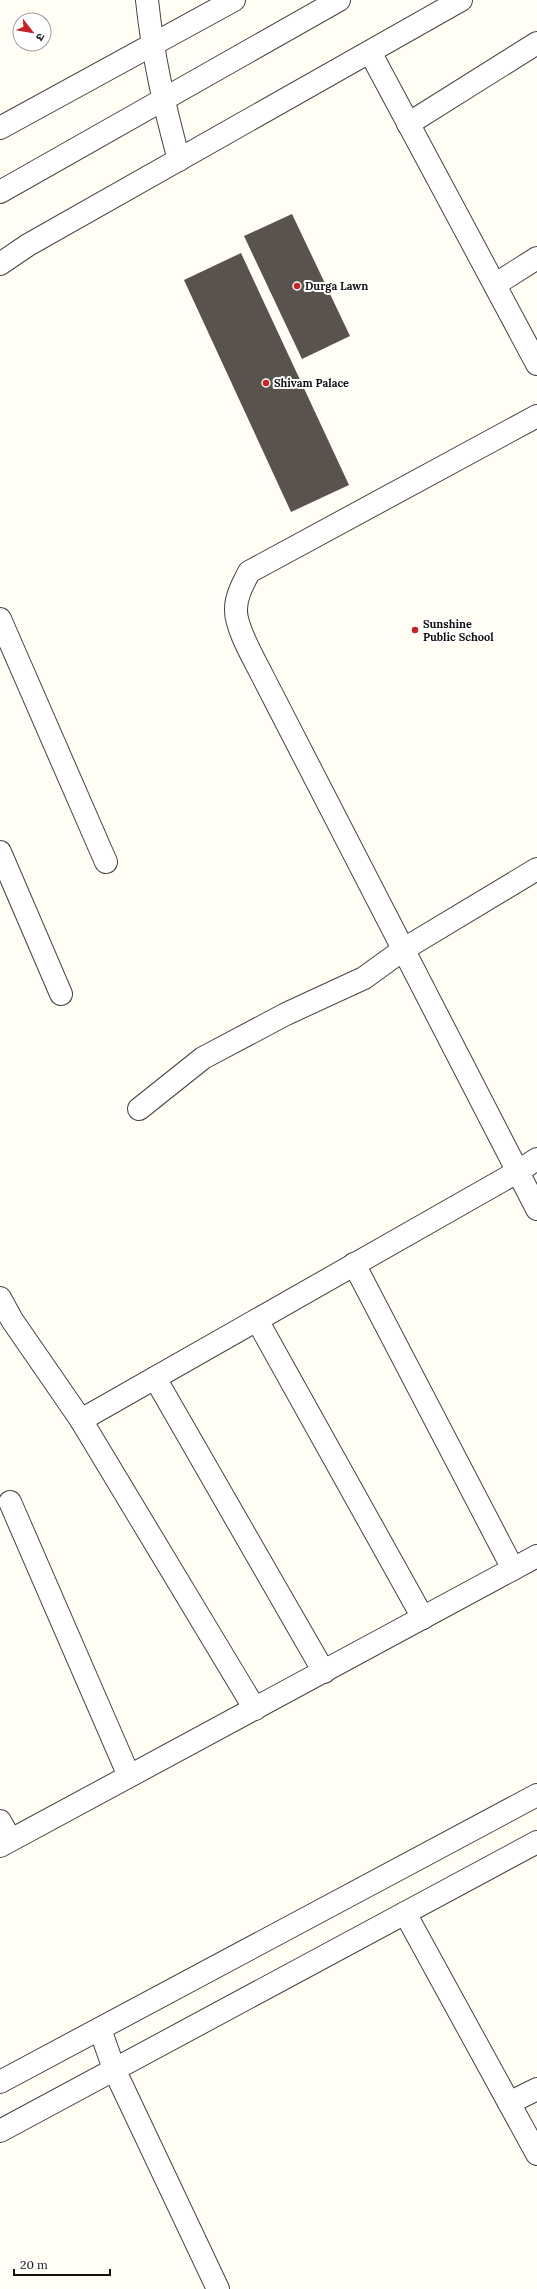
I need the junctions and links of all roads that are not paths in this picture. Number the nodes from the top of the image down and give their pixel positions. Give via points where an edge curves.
1 (147, 0) edge
2 (234, 0) edge
3 (339, 0) edge
4 (461, 0) edge
5 (537, 43) edge
6 (152, 45) junction
7 (370, 52) junction
8 (162, 101) junction
9 (408, 124) junction
10 (0, 128) edge
11 (180, 160) junction
12 (0, 192) edge
13 (537, 258) edge
14 (0, 264) edge
15 (496, 284) junction
16 (537, 364) edge
17 (537, 416) edge
18 (0, 619) edge
19 (0, 852) edge
20 (106, 862) dead end
21 (537, 868) edge
22 (404, 949) junction
23 (61, 994) dead end
24 (139, 1109) dead end
25 (537, 1159) edge
26 (517, 1172) junction
27 (537, 1210) edge
28 (354, 1264) junction
29 (0, 1298) edge
30 (257, 1320) junction
31 (155, 1378) junction
32 (81, 1420) junction
33 (10, 1502) dead end
34 (537, 1556) edge
35 (513, 1569) junction
36 (423, 1618) junction
37 (324, 1672) junction
38 (256, 1709) junction
39 (129, 1776) junction
40 (537, 1795) edge
41 (4, 1835) edge
42 (537, 1842) edge
43 (405, 1913) junction
44 (100, 2029) junction
45 (114, 2068) junction
46 (0, 2082) edge
47 (537, 2089) edge
48 (509, 2103) junction
49 (0, 2131) edge
50 (537, 2154) edge
51 (218, 2289) edge

1 - 6 street
2 - 6 street
3 - 8 street
4 - 7 street
5 - 9 street
6 - 8 street
6 - 10 street
7 - 9 street
7 - 11 street
8 - 11 street
8 - 12 street
9 - 15 street
11 - 14 street via 28,245
13 - 15 street
15 - 16 street
17 - 22 street via 265,562 249,572 240,587 235,610 249,649
18 - 20 street
19 - 23 street
21 - 22 street
22 - 24 street via 364,978 286,1014 203,1058
22 - 26 street
25 - 26 street
26 - 27 street
26 - 28 street
28 - 30 street
28 - 35 street
29 - 32 street via 12,1320
30 - 31 street
30 - 36 street
31 - 32 street
31 - 37 street
32 - 38 street
33 - 39 street
34 - 35 street
35 - 36 street
36 - 37 street
37 - 38 street
38 - 39 street
39 - 41 street
40 - 44 street
42 - 43 street
43 - 45 street
43 - 48 street
44 - 45 street
44 - 46 street
45 - 49 street
45 - 51 street
47 - 48 street
48 - 50 street

